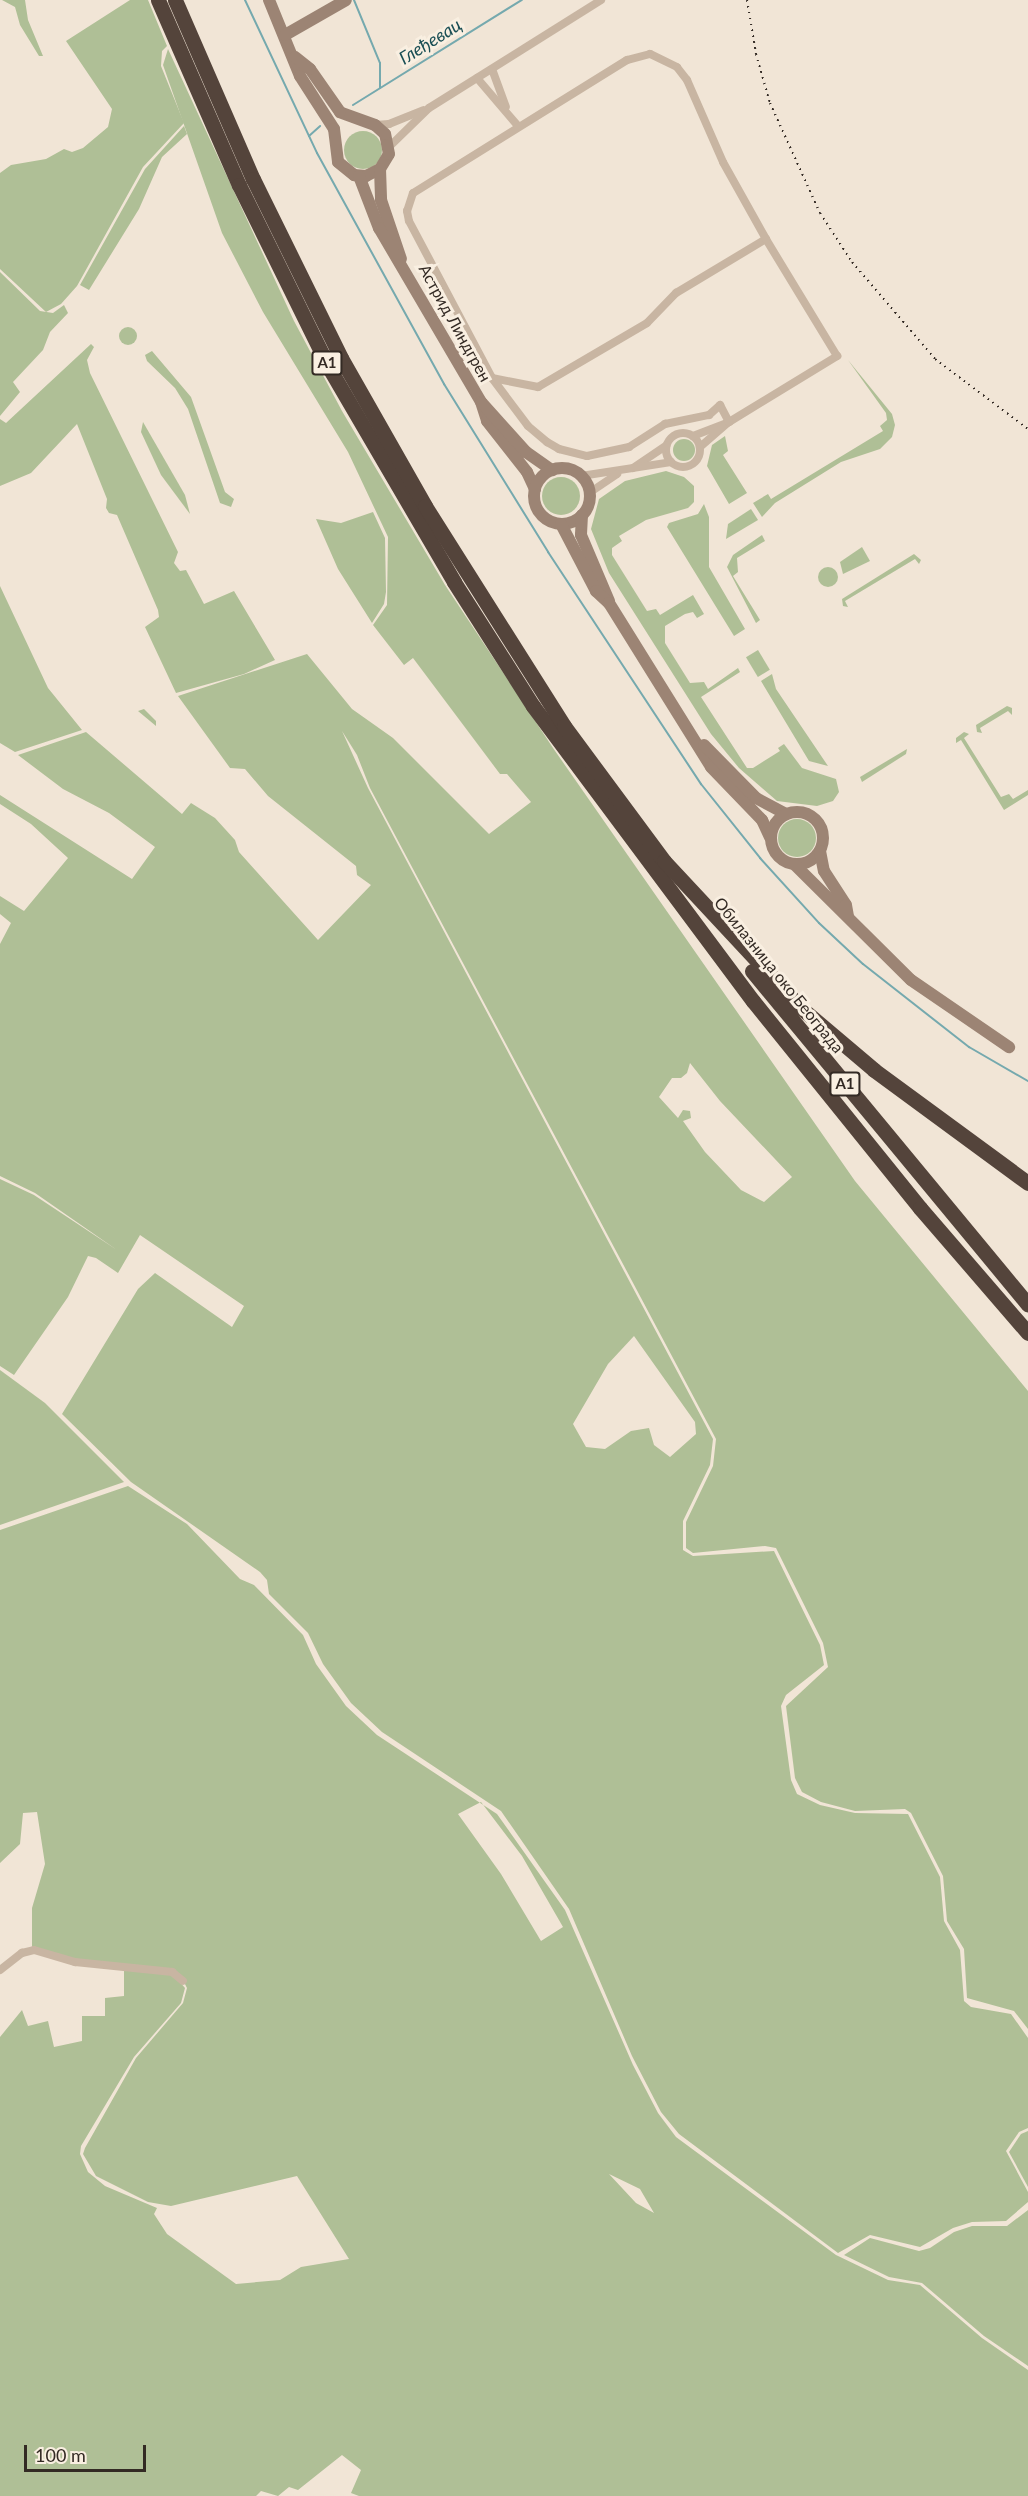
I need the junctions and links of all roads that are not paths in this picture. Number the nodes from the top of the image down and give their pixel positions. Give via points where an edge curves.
1 (158, 0) edge
2 (175, 0) edge
3 (269, 0) edge
4 (346, 0) edge
5 (601, 0) edge
6 (179, 30) junction
7 (285, 35) junction
8 (295, 57) junction
9 (492, 69) junction
10 (477, 78) junction
11 (506, 107) junction
12 (429, 108) junction
13 (360, 122) junction
14 (375, 125) junction
15 (518, 126) junction
16 (335, 141) junction
17 (389, 147) junction
18 (380, 169) junction
19 (359, 176) junction
20 (766, 239) junction
21 (401, 260) junction
22 (492, 378) junction
23 (481, 402) junction
24 (729, 422) junction
25 (693, 436) junction
26 (666, 446) junction
27 (700, 447) junction
28 (671, 462) junction
29 (633, 468) junction
30 (552, 470) junction
31 (617, 474) junction
32 (581, 476) junction
33 (535, 489) junction
34 (589, 493) junction
35 (582, 515) junction
36 (561, 524) junction
37 (609, 603) junction
38 (696, 738) junction
39 (786, 814) junction
40 (770, 837) junction
41 (820, 851) junction
42 (664, 861) junction
43 (795, 865) junction
44 (848, 916) junction
45 (1009, 1047) dead end
46 (1028, 1183) edge
47 (1028, 1305) edge
48 (1025, 1329) edge
49 (0, 1970) edge
50 (183, 1981) dead end

1 - 6 highway, A1
2 - 6 highway, A1
3 - 7 street, Астрид Линдгрен
4 - 7 street
5 - 9 street
6 - 42 highway, A1 via 198,54 310,296 425,506 564,726
6 - 48 highway, A1 via 183,59 258,225 328,366 454,582 533,706 753,1001 920,1208
7 - 8 street, Астрид Линдгрен
8 - 13 street, Астрид Линдгрен via 310,69 340,112
8 - 16 street, Астрид Линдгрен via 300,76 330,120
9 - 10 street
9 - 11 street
10 - 11 street
10 - 12 street
11 - 15 street
12 - 14 street via 389,124
12 - 17 street
13 - 14 street, Астрид Линдгрен
13 - 16 street via 346,126
14 - 17 street via 385,134
15 - 20 street via 627,60 650,54 668,59 687,80 723,162
15 - 22 street via 418,187 407,211
16 - 19 street, Астрид Линдгрен via 334,152 341,166
17 - 18 street, Астрид Линдгрен
18 - 19 street
18 - 21 street, Астрид Линдгрен via 381,200
19 - 21 street, Астрид Линдгрен via 379,228
20 - 22 street via 676,293 647,323 538,387
20 - 24 street via 837,356
21 - 23 street, Астрид Линдгрен
22 - 24 street via 536,433 559,449 576,454 609,453 629,447 665,424 709,415 720,405
23 - 30 street, Астрид Линдгрен via 526,452
23 - 33 street, Астрид Линдгрен via 487,421 527,472
24 - 25 street
24 - 27 street
25 - 26 street via 678,434
25 - 27 street
26 - 28 street
26 - 29 street
27 - 28 street via 699,458 692,465 683,467
28 - 29 street
29 - 31 street
30 - 32 street via 567,469
30 - 33 street
31 - 32 street
31 - 34 street
32 - 34 street
33 - 36 street via 537,510 548,520
34 - 35 street
35 - 36 street
35 - 37 street via 581,535
36 - 37 street via 587,575
37 - 38 street
38 - 39 street via 756,798
38 - 40 street via 711,767 762,820
39 - 40 street via 773,826
39 - 41 street via 804,813 814,818 823,834
40 - 43 street via 779,858
41 - 43 street via 812,860
41 - 44 street via 824,871 846,905
42 - 46 highway via 745,952 825,1030
42 - 47 highway, Обилазница око Београда / A1
43 - 44 street
44 - 45 street via 911,980
49 - 50 street via 22,1953 34,1950 75,1962 172,1972

